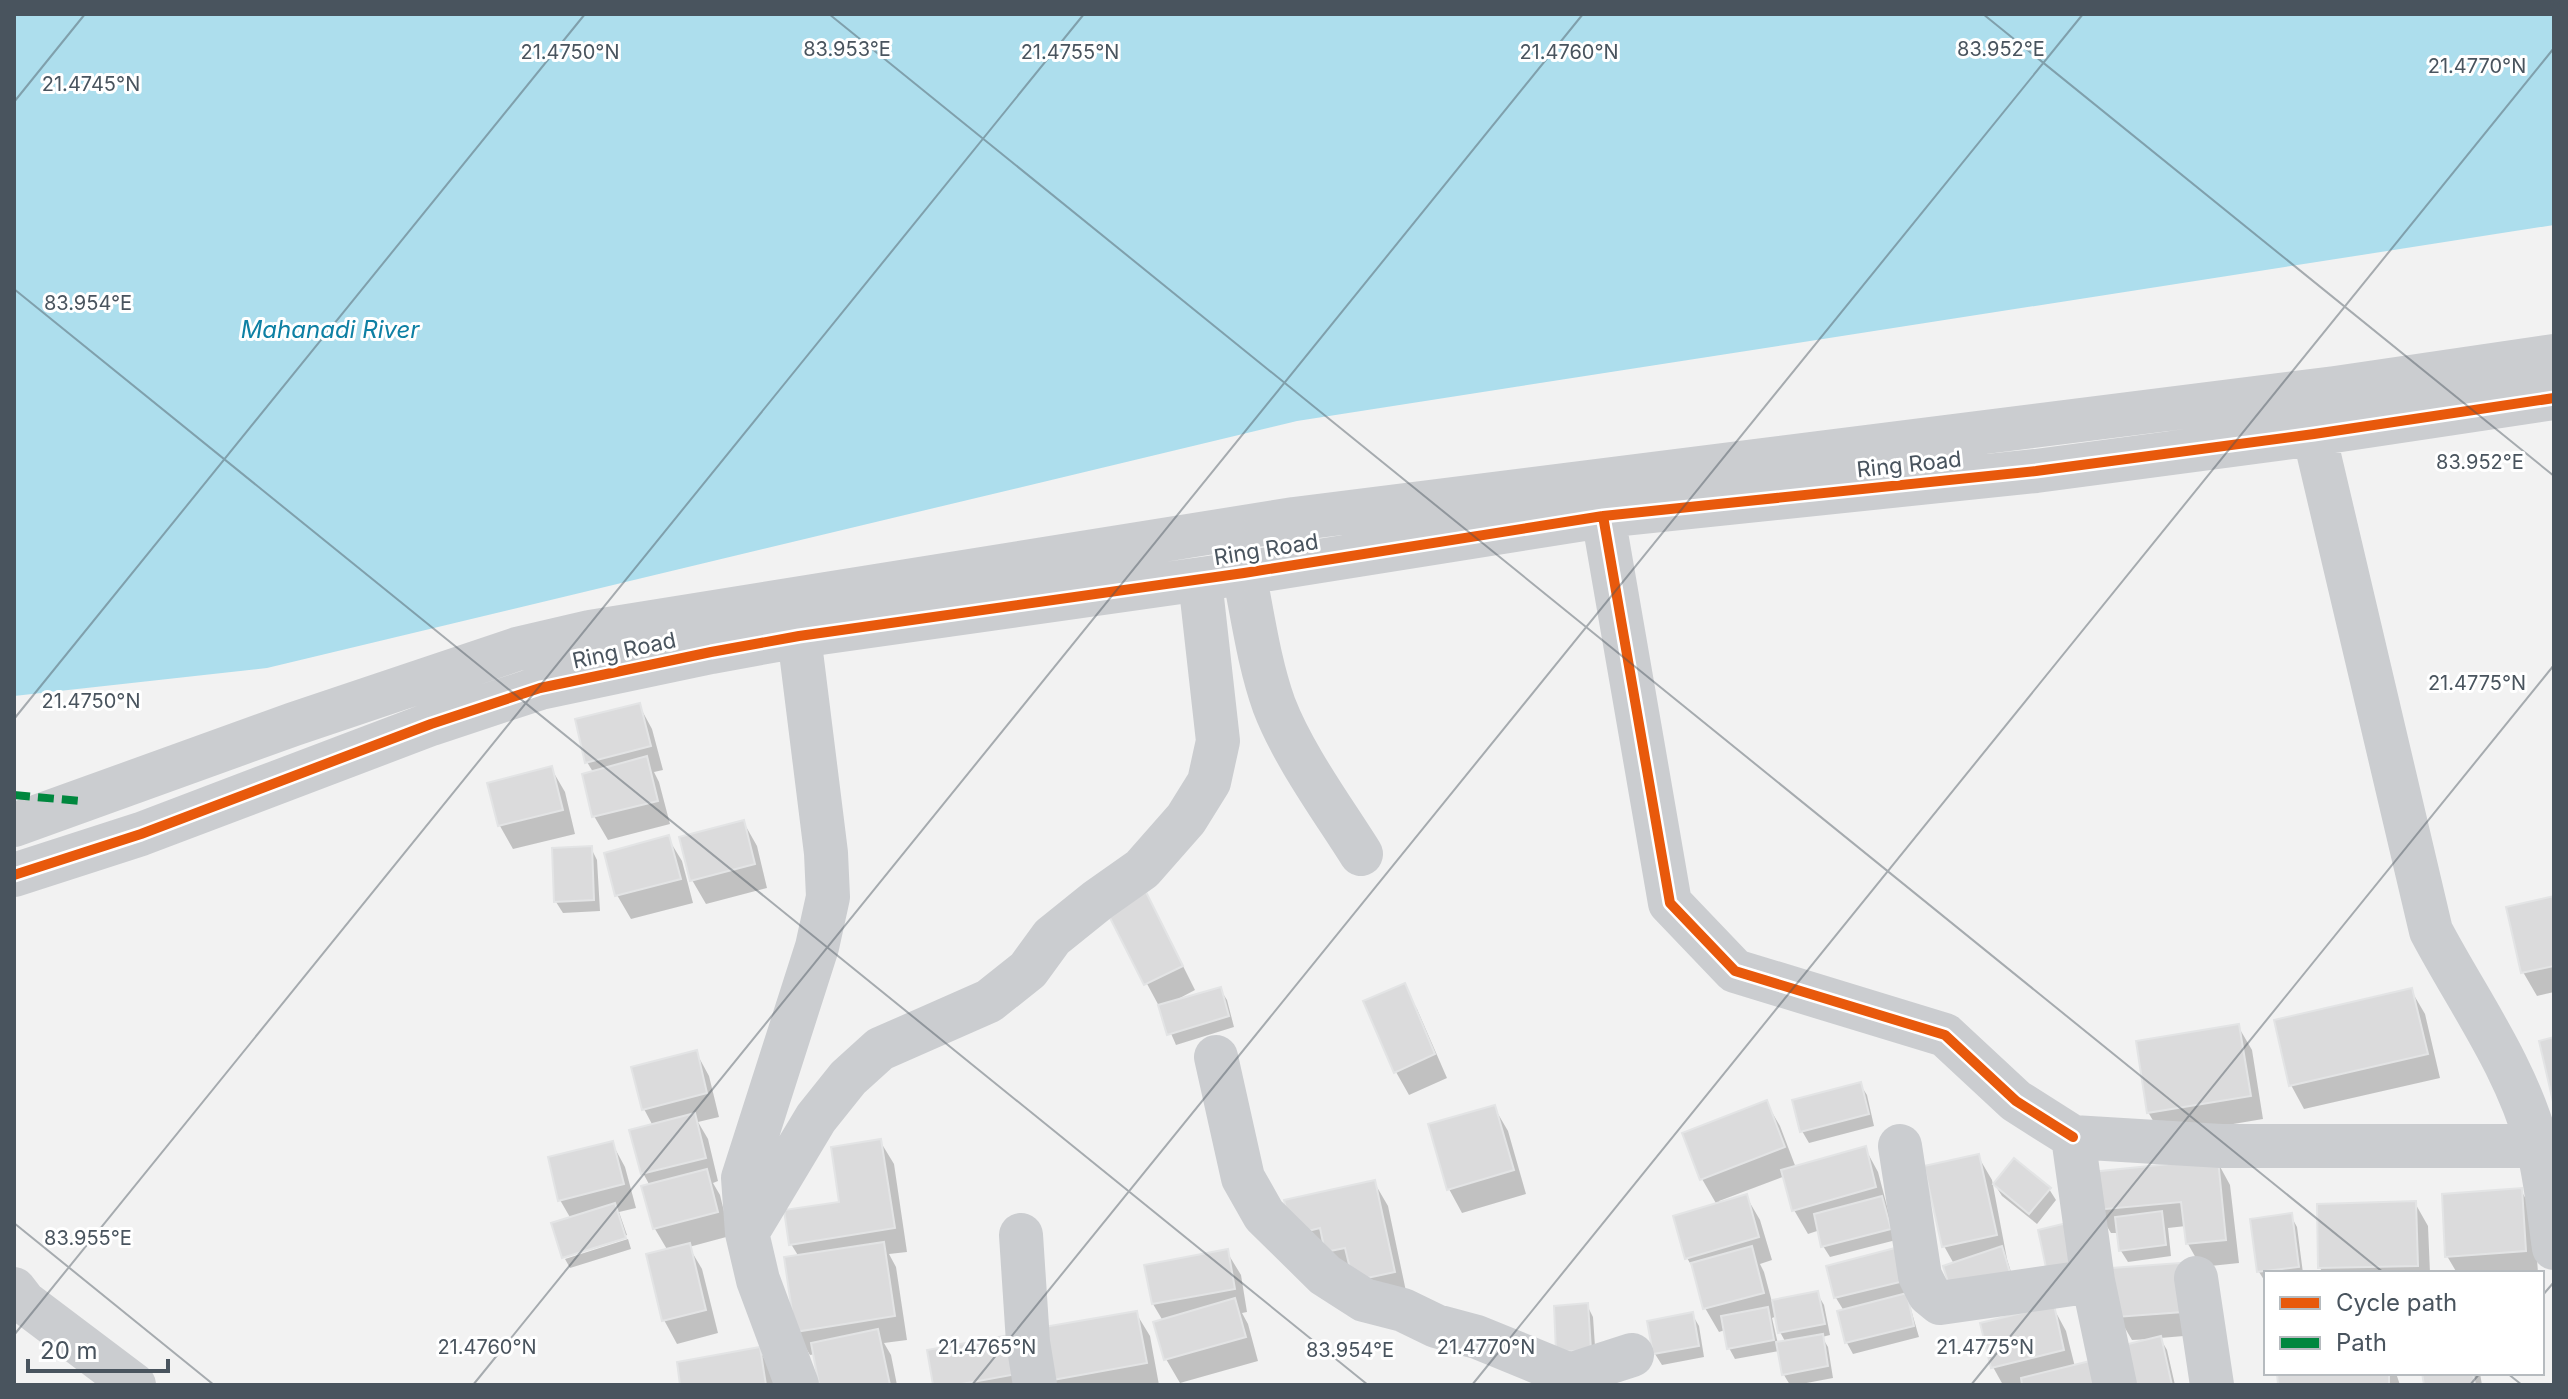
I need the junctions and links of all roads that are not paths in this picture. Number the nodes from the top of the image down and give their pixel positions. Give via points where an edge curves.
1 (2554, 356) edge
2 (2554, 398) edge
3 (2314, 434) junction
4 (1603, 516) junction
5 (1244, 573) junction
6 (1200, 580) junction
7 (799, 636) junction
8 (14, 825) edge
9 (1361, 854) dead end
10 (14, 875) edge
11 (1216, 1057) dead end
12 (2073, 1137) junction
13 (1900, 1146) dead end
14 (2538, 1146) junction
15 (747, 1233) junction
16 (1021, 1235) dead end
17 (2554, 1248) edge
18 (2196, 1278) dead end
19 (2093, 1281) junction
20 (17, 1303) edge
21 (1632, 1355) dead end
22 (1566, 1380) edge
23 (134, 1385) edge
24 (797, 1385) edge
25 (1035, 1385) edge
26 (2115, 1385) edge
27 (2212, 1385) edge

1 - 8 street, Ring Road via 1294,519 590,632 517,649
2 - 3 street, Ring Road
3 - 4 street, Ring Road via 2036,471
3 - 14 street via 2431,931 2492,1034
4 - 5 street, Ring Road
4 - 12 street via 1670,903 1735,971 1945,1035 2016,1101
5 - 6 street, Ring Road
5 - 9 street via 1275,706
6 - 7 street, Ring Road
6 - 15 street via 1218,741 1209,782 1186,819 1142,869 1052,937 1028,970 989,1001 880,1049 848,1078 816,1118
7 - 10 street, Ring Road via 540,688
7 - 15 street via 828,897 743,1178
11 - 22 street via 1243,1178 1264,1215 1325,1275 1364,1300 1477,1337
12 - 14 street via 2221,1146
12 - 19 street
13 - 19 street via 1920,1276 1940,1303
14 - 17 street
15 - 24 street via 758,1280
16 - 25 street
18 - 27 street
19 - 26 street
20 - 23 street
21 - 22 street

